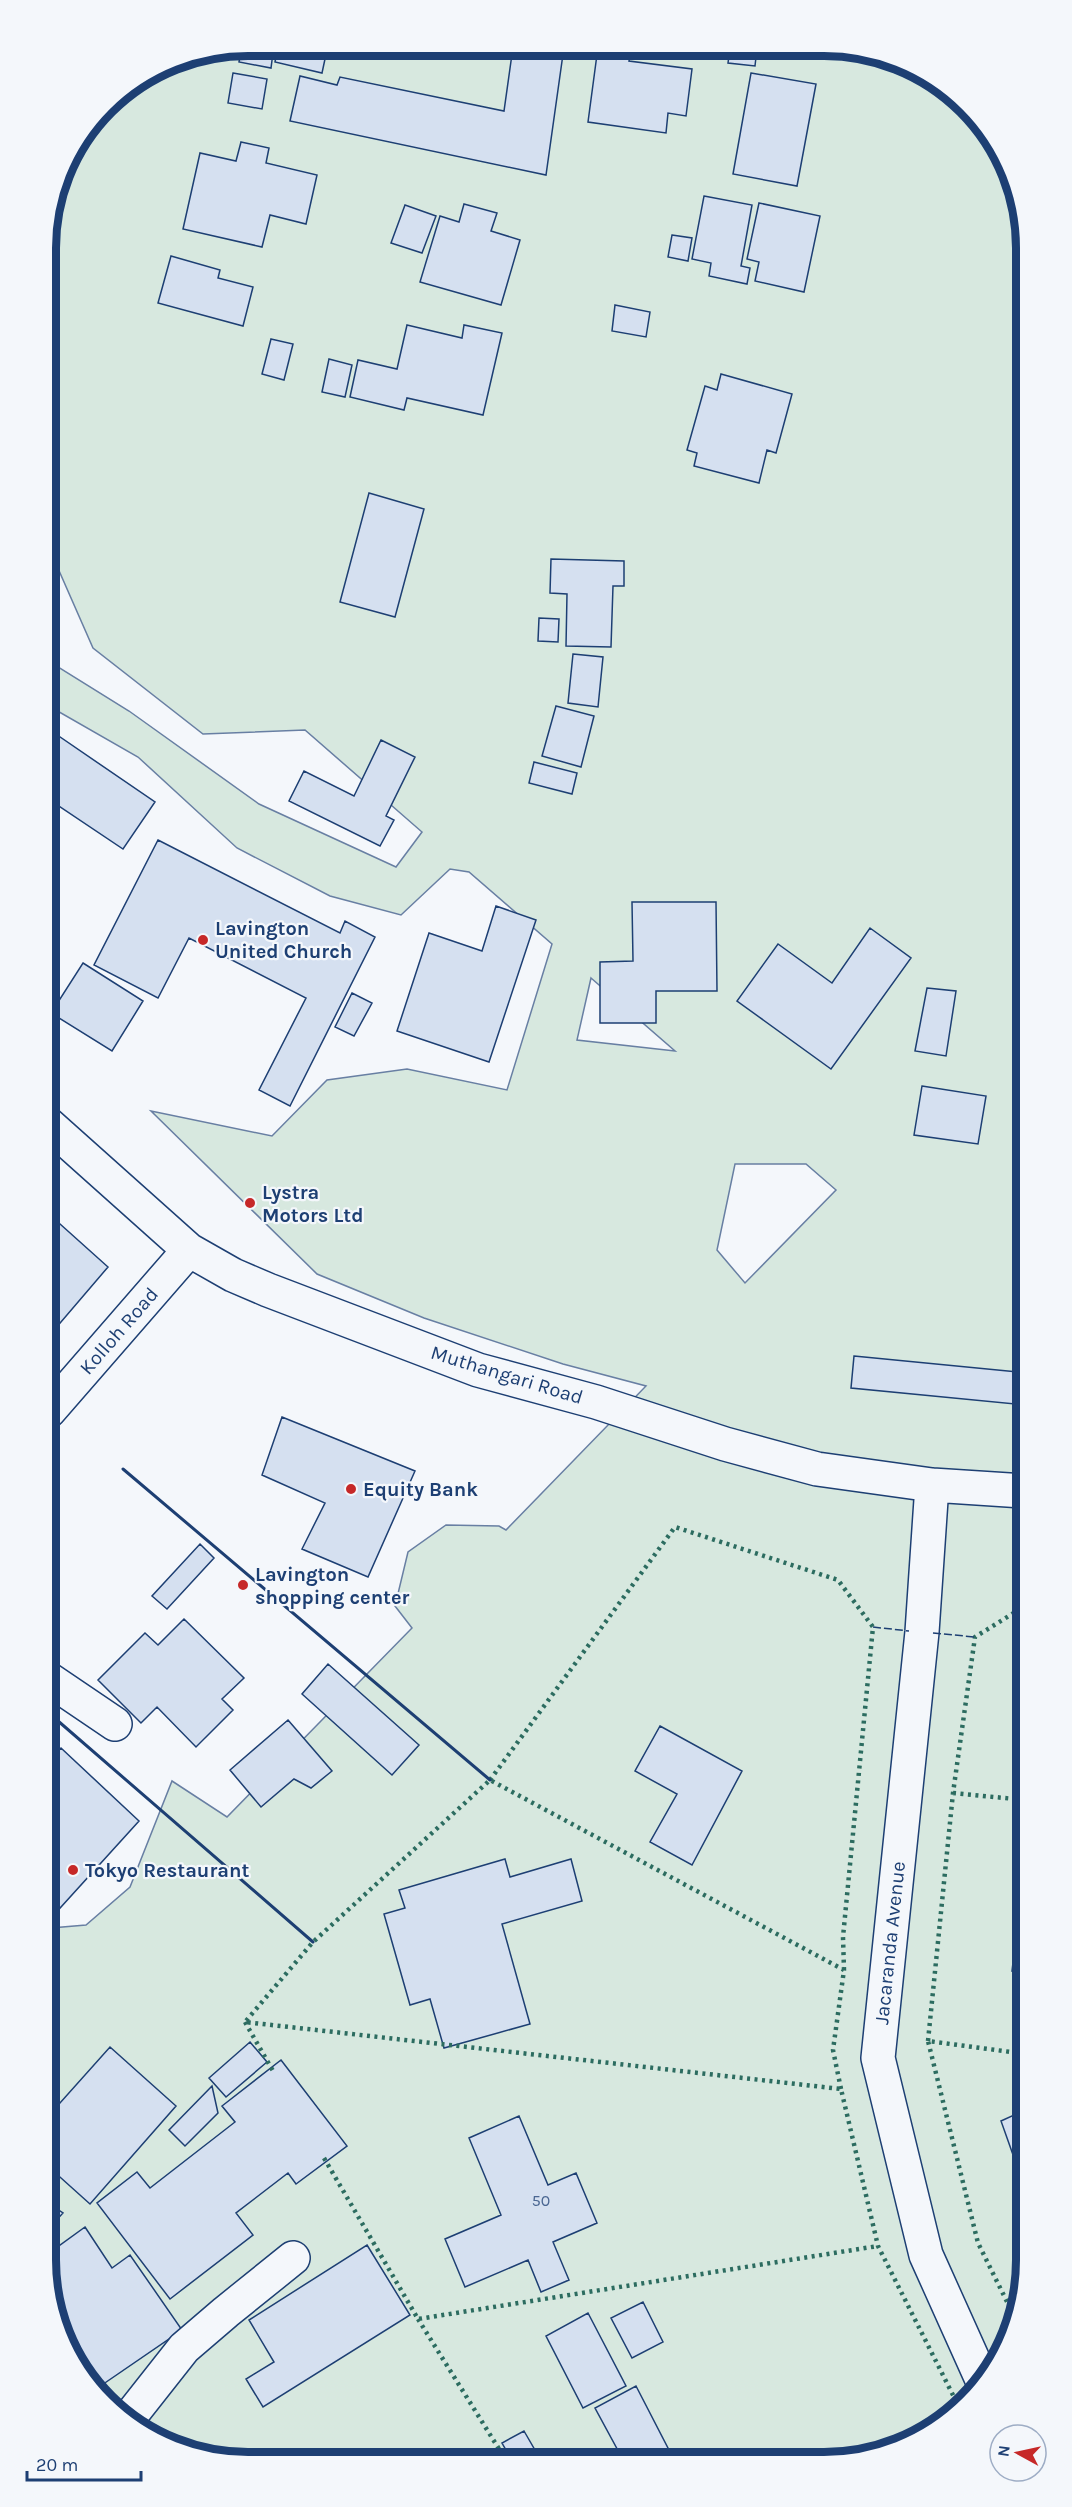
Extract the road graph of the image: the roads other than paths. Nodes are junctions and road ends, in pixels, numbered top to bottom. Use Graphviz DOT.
graph roads {
  1 [pos="56,1131"];
  2 [pos="189,1250"];
  3 [pos="56,1403"];
  4 [pos="932,1485"];
  5 [pos="1016,1490"];
  6 [pos="56,1684"];
  7 [pos="115,1724"];
  8 [pos="293,2258"];
  9 [pos="979,2373"];
  10 [pos="133,2413"];
  1 -- 2 [label="street, Muthangari Road"];
  2 -- 3 [label="street, Kolloh Road"];
  2 -- 4 [label="street, Muthangari Road"];
  4 -- 5 [label="street, Muthangari Road"];
  4 -- 9 [label="street, Jacaranda Avenue"];
  6 -- 7 [label="street"];
  8 -- 10 [label="street"];
}
